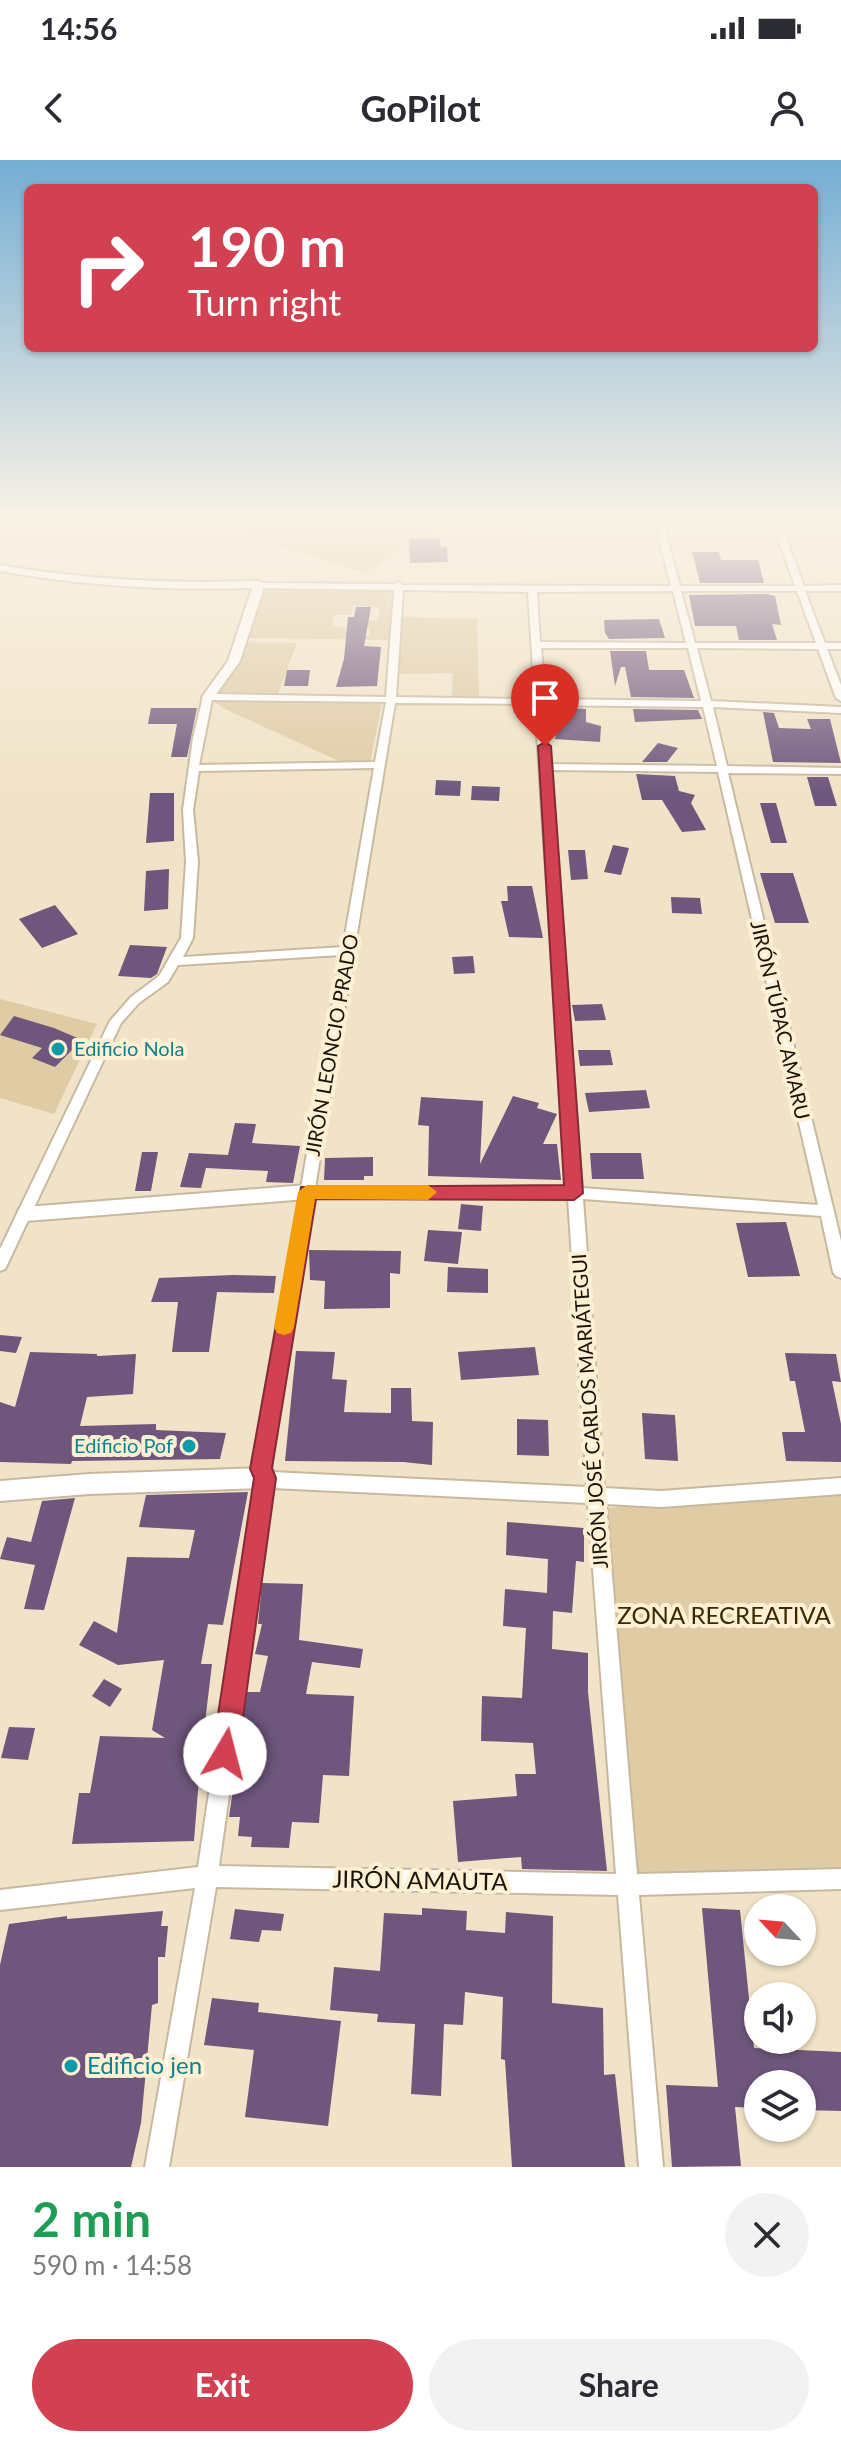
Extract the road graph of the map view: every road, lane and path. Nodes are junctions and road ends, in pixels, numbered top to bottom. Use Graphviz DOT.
graph roads {
  1 [pos="251,609"];
  2 [pos="397,609"];
  3 [pos="534,609"];
  4 [pos="681,609"];
  5 [pos="806,609"];
  6 [pos="537,645"];
  7 [pos="821,646"];
  8 [pos="841,646"];
  9 [pos="690,647"];
  10 [pos="208,697"];
  11 [pos="841,698"];
  12 [pos="391,700"];
  13 [pos="541,702"];
  14 [pos="707,704"];
  15 [pos="841,710"];
  16 [pos="381,765"];
  17 [pos="547,767"];
  18 [pos="194,768"];
  19 [pos="720,768"];
  20 [pos="841,771"];
  21 [pos="348,951"];
  22 [pos="173,961"];
  23 [pos="307,1192"];
  24 [pos="574,1193"];
  25 [pos="826,1211"];
  26 [pos="26,1214"];
  27 [pos="0,1265"];
  28 [pos="841,1272"];
  29 [pos="265,1478"];
  30 [pos="841,1486"];
  31 [pos="0,1491"];
  32 [pos="596,1497"];
  33 [pos="207,1876"];
  34 [pos="841,1879"];
  35 [pos="630,1885"];
  36 [pos="0,1900"];
  37 [pos="157,2167"];
  38 [pos="651,2167"];
  1 -- 10 [label="street"];
  2 -- 12 [label="street, JIRÓN LEONCIO PRADO"];
  3 -- 6 [label="street, JIRÓN JOSÉ CARLOS MARIÁTEGUI"];
  4 -- 9 [label="street, JIRÓN TÚPAC AMARU"];
  5 -- 7 [label="street"];
  6 -- 9 [label="street"];
  6 -- 13 [label="street, JIRÓN JOSÉ CARLOS MARIÁTEGUI"];
  7 -- 8 [label="street"];
  7 -- 9 [label="street"];
  7 -- 11 [label="street"];
  9 -- 14 [label="street, JIRÓN TÚPAC AMARU"];
  10 -- 12 [label="street"];
  10 -- 18 [label="street"];
  12 -- 13 [label="street"];
  12 -- 16 [label="street, JIRÓN LEONCIO PRADO"];
  13 -- 14 [label="street"];
  13 -- 17 [label="street, JIRÓN JOSÉ CARLOS MARIÁTEGUI"];
  14 -- 15 [label="street"];
  14 -- 19 [label="street, JIRÓN TÚPAC AMARU"];
  16 -- 18 [label="street"];
  16 -- 21 [label="street, JIRÓN LEONCIO PRADO"];
  17 -- 19 [label="street"];
  17 -- 24 [label="street, JIRÓN JOSÉ CARLOS MARIÁTEGUI"];
  18 -- 22 [label="street"];
  19 -- 20 [label="street"];
  19 -- 25 [label="street, JIRÓN TÚPAC AMARU"];
  21 -- 22 [label="street"];
  21 -- 23 [label="street, JIRÓN LEONCIO PRADO"];
  22 -- 26 [label="street"];
  23 -- 24 [label="street"];
  23 -- 26 [label="street"];
  23 -- 29 [label="street, JIRÓN LEONCIO PRADO"];
  24 -- 25 [label="street"];
  24 -- 32 [label="street, JIRÓN JOSÉ CARLOS MARIÁTEGUI"];
  25 -- 28 [label="street, JIRÓN TÚPAC AMARU"];
  26 -- 27 [label="street"];
  29 -- 31 [label="street"];
  29 -- 32 [label="street"];
  29 -- 33 [label="street, JIRÓN LEONCIO PRADO"];
  30 -- 32 [label="street"];
  32 -- 35 [label="street, JIRÓN JOSÉ CARLOS MARIÁTEGUI"];
  33 -- 35 [label="street, JIRÓN AMAUTA"];
  33 -- 36 [label="street, JIRÓN AMAUTA"];
  33 -- 37 [label="street, JIRÓN LEONCIO PRADO"];
  34 -- 35 [label="street, JIRÓN AMAUTA"];
  35 -- 38 [label="street, JIRÓN JOSÉ CARLOS MARIÁTEGUI"];
}
